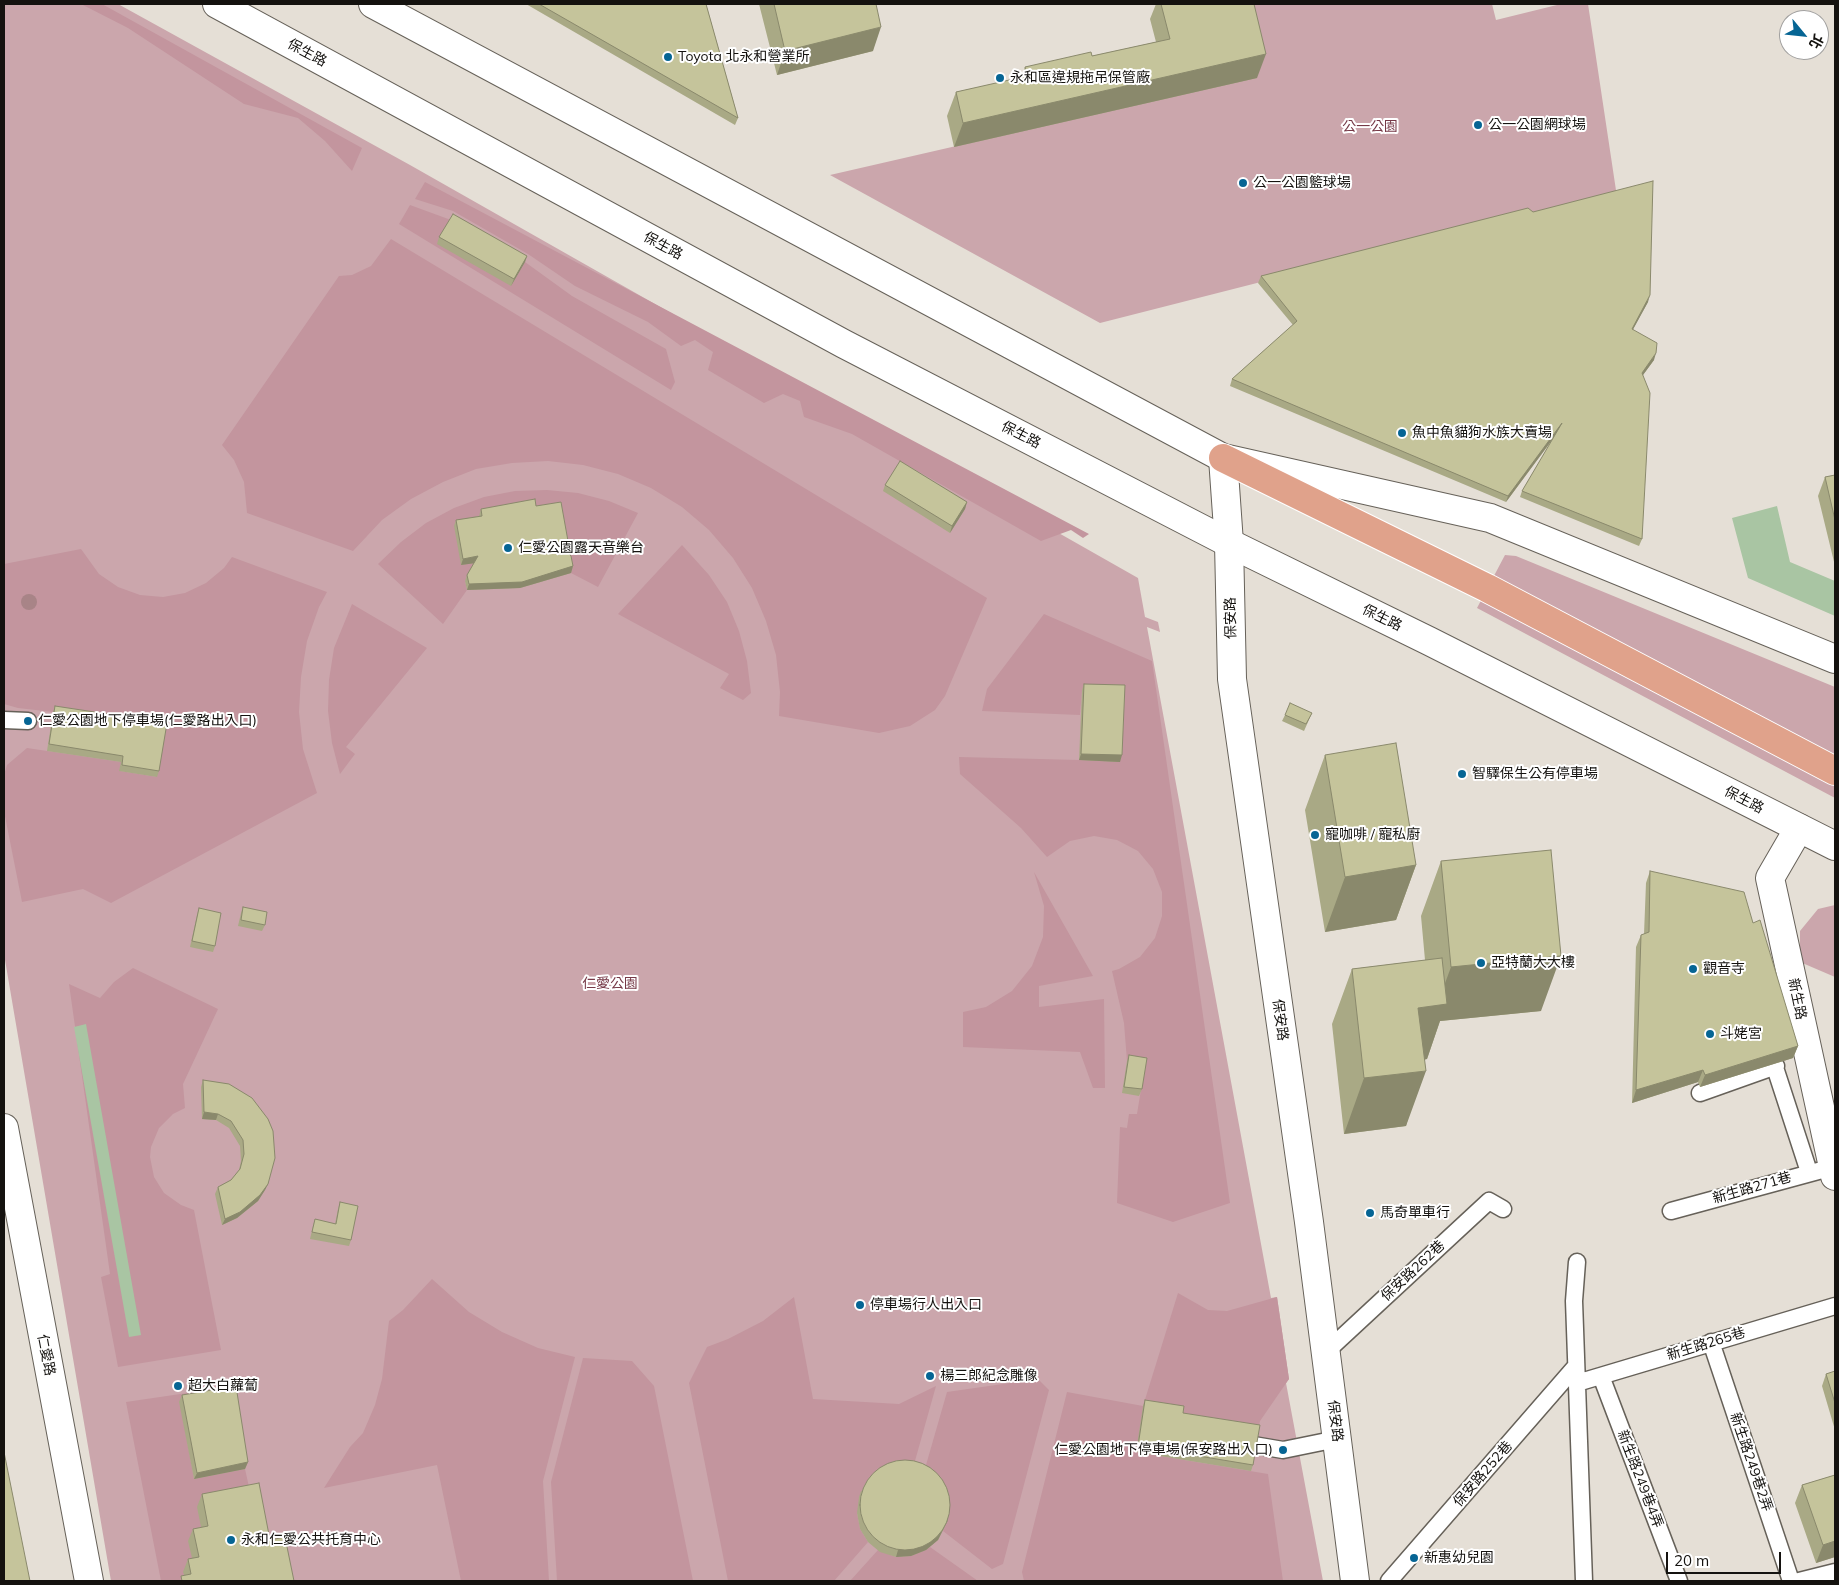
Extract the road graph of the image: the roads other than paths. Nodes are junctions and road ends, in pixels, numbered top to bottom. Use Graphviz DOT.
graph roads {
  1 [pos="217,4"];
  2 [pos="373,4"];
  3 [pos="1223,458"];
  4 [pos="1230,543"];
  5 [pos="1835,659"];
  6 [pos="4,720"];
  7 [pos="28,721"];
  8 [pos="1835,771"];
  9 [pos="1799,828"];
  10 [pos="1835,846"];
  11 [pos="1765,1036"];
  12 [pos="1776,1066"];
  13 [pos="1700,1093"];
  14 [pos="4,1128"];
  15 [pos="1826,1171"];
  16 [pos="1503,1209"];
  17 [pos="1672,1211"];
  18 [pos="1577,1262"];
  19 [pos="1835,1306"];
  20 [pos="1710,1342"];
  21 [pos="1326,1352"];
  22 [pos="1576,1366"];
  23 [pos="1601,1376"];
  24 [pos="1577,1383"];
  25 [pos="1217,1438"];
  26 [pos="1337,1440"];
  27 [pos="1835,1572"];
  28 [pos="89,1581"];
  29 [pos="1355,1581"];
  30 [pos="1389,1581"];
  31 [pos="1584,1581"];
  32 [pos="1679,1581"];
  33 [pos="1790,1581"];
  34 [pos="1799,1581"];
  1 -- 4 [label="street, 保生路"];
  2 -- 3 [label="street"];
  3 -- 4 [label="street, 保安路"];
  3 -- 5 [label="street"];
  3 -- 8 [label="highway"];
  4 -- 9 [label="street, 保生路"];
  4 -- 21 [label="street, 保安路"];
  6 -- 7 [label="lane"];
  9 -- 10 [label="street, 保生路"];
  9 -- 15 [label="street, 新生路"];
  11 -- 12 [label="lane"];
  12 -- 13 [label="lane"];
  12 -- 15 [label="lane"];
  14 -- 28 [label="street, 仁愛路"];
  15 -- 17 [label="lane, 新生路271巷"];
  16 -- 21 [label="lane, 保安路262巷"];
  18 -- 22 [label="lane"];
  19 -- 20 [label="lane, 新生路265巷"];
  20 -- 23 [label="lane, 新生路265巷"];
  20 -- 33 [label="lane, 新生路249巷2弄"];
  21 -- 26 [label="street, 保安路"];
  22 -- 24 [label="lane"];
  22 -- 30 [label="lane, 保安路252巷"];
  23 -- 24 [label="lane, 新生路265巷"];
  23 -- 32 [label="lane, 新生路249巷4弄"];
  24 -- 31 [label="lane"];
  25 -- 26 [label="lane"];
  26 -- 29 [label="street, 保安路"];
  27 -- 34 [label="lane"];
}
